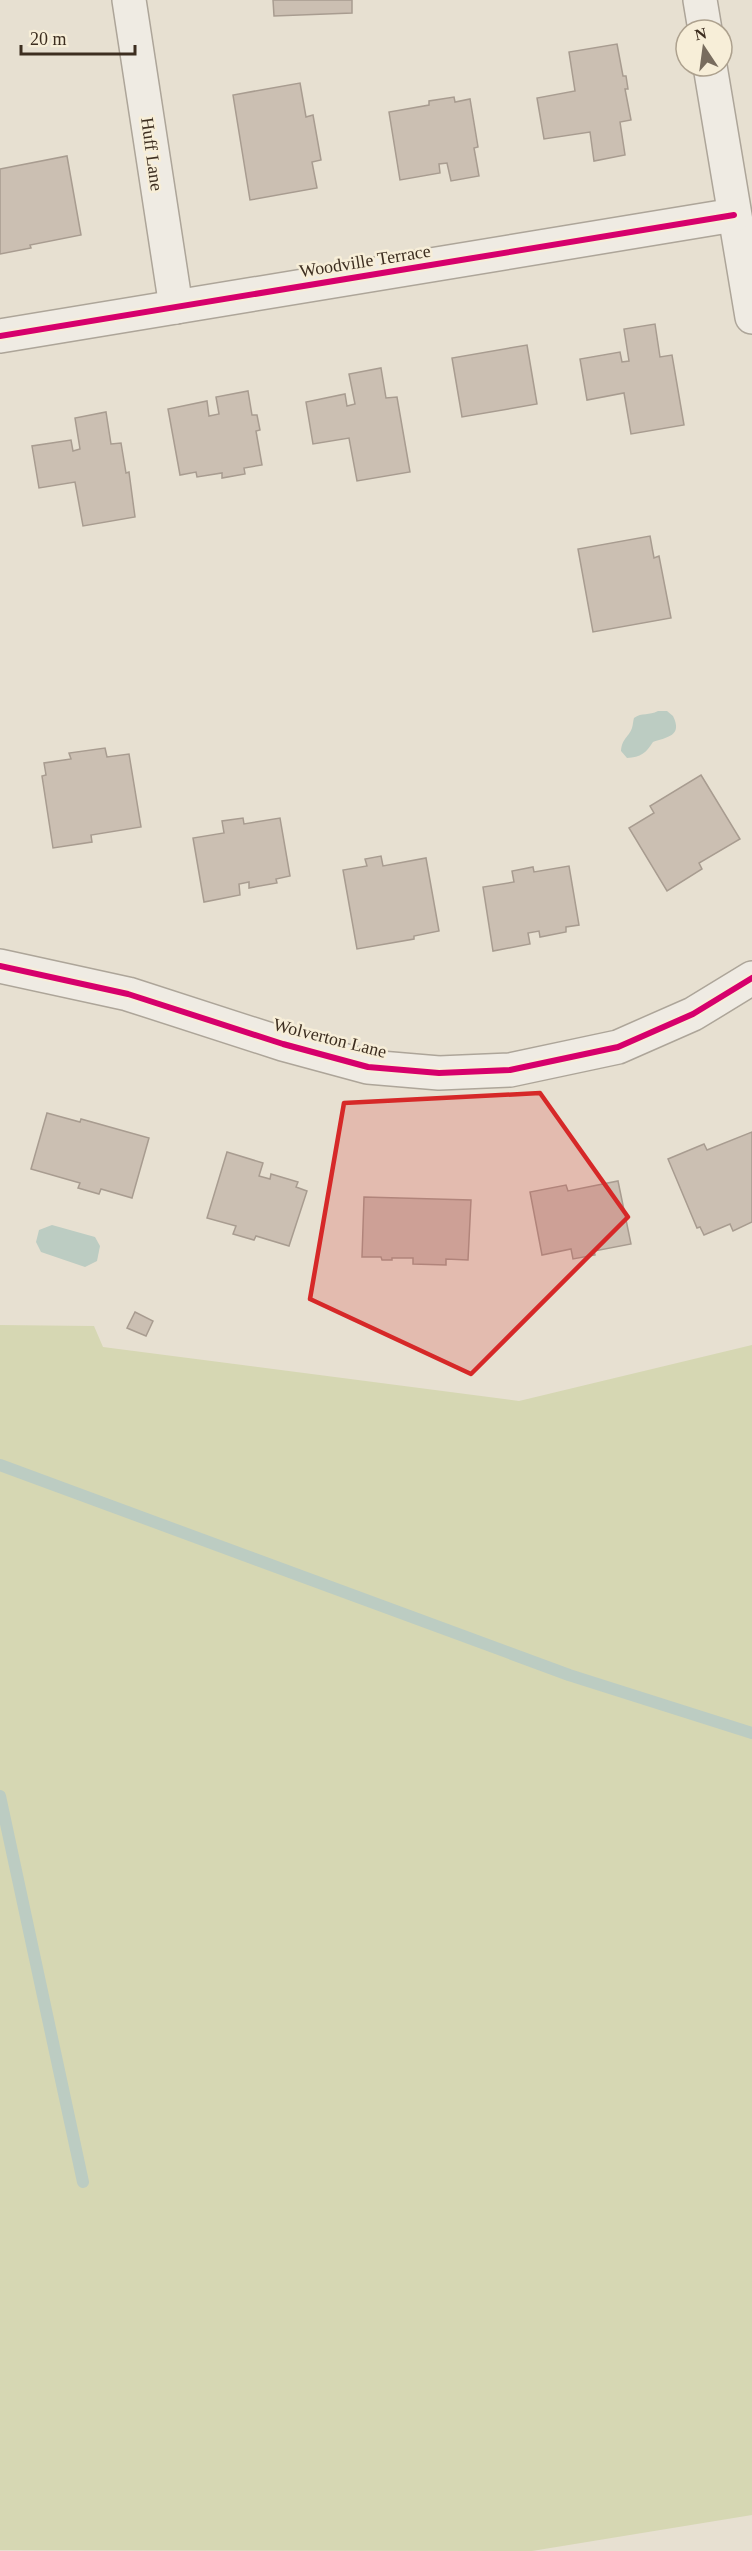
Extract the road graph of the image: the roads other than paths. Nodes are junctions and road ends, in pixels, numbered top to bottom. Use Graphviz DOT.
graph roads {
  1 [pos="129,0"];
  2 [pos="700,0"];
  3 [pos="703,18"];
  4 [pos="712,78"];
  5 [pos="734,215"];
  6 [pos="176,307"];
  7 [pos="752,317"];
  8 [pos="0,336"];
  9 [pos="0,966"];
  10 [pos="752,978"];
  1 -- 6 [label="street, Huff Lane"];
  2 -- 3 [label="street"];
  4 -- 5 [label="street"];
  5 -- 6 [label="street, Woodville Terrace"];
  5 -- 7 [label="street"];
  6 -- 8 [label="street, Woodville Terrace"];
  9 -- 10 [label="street, Wolverton Lane"];
}
